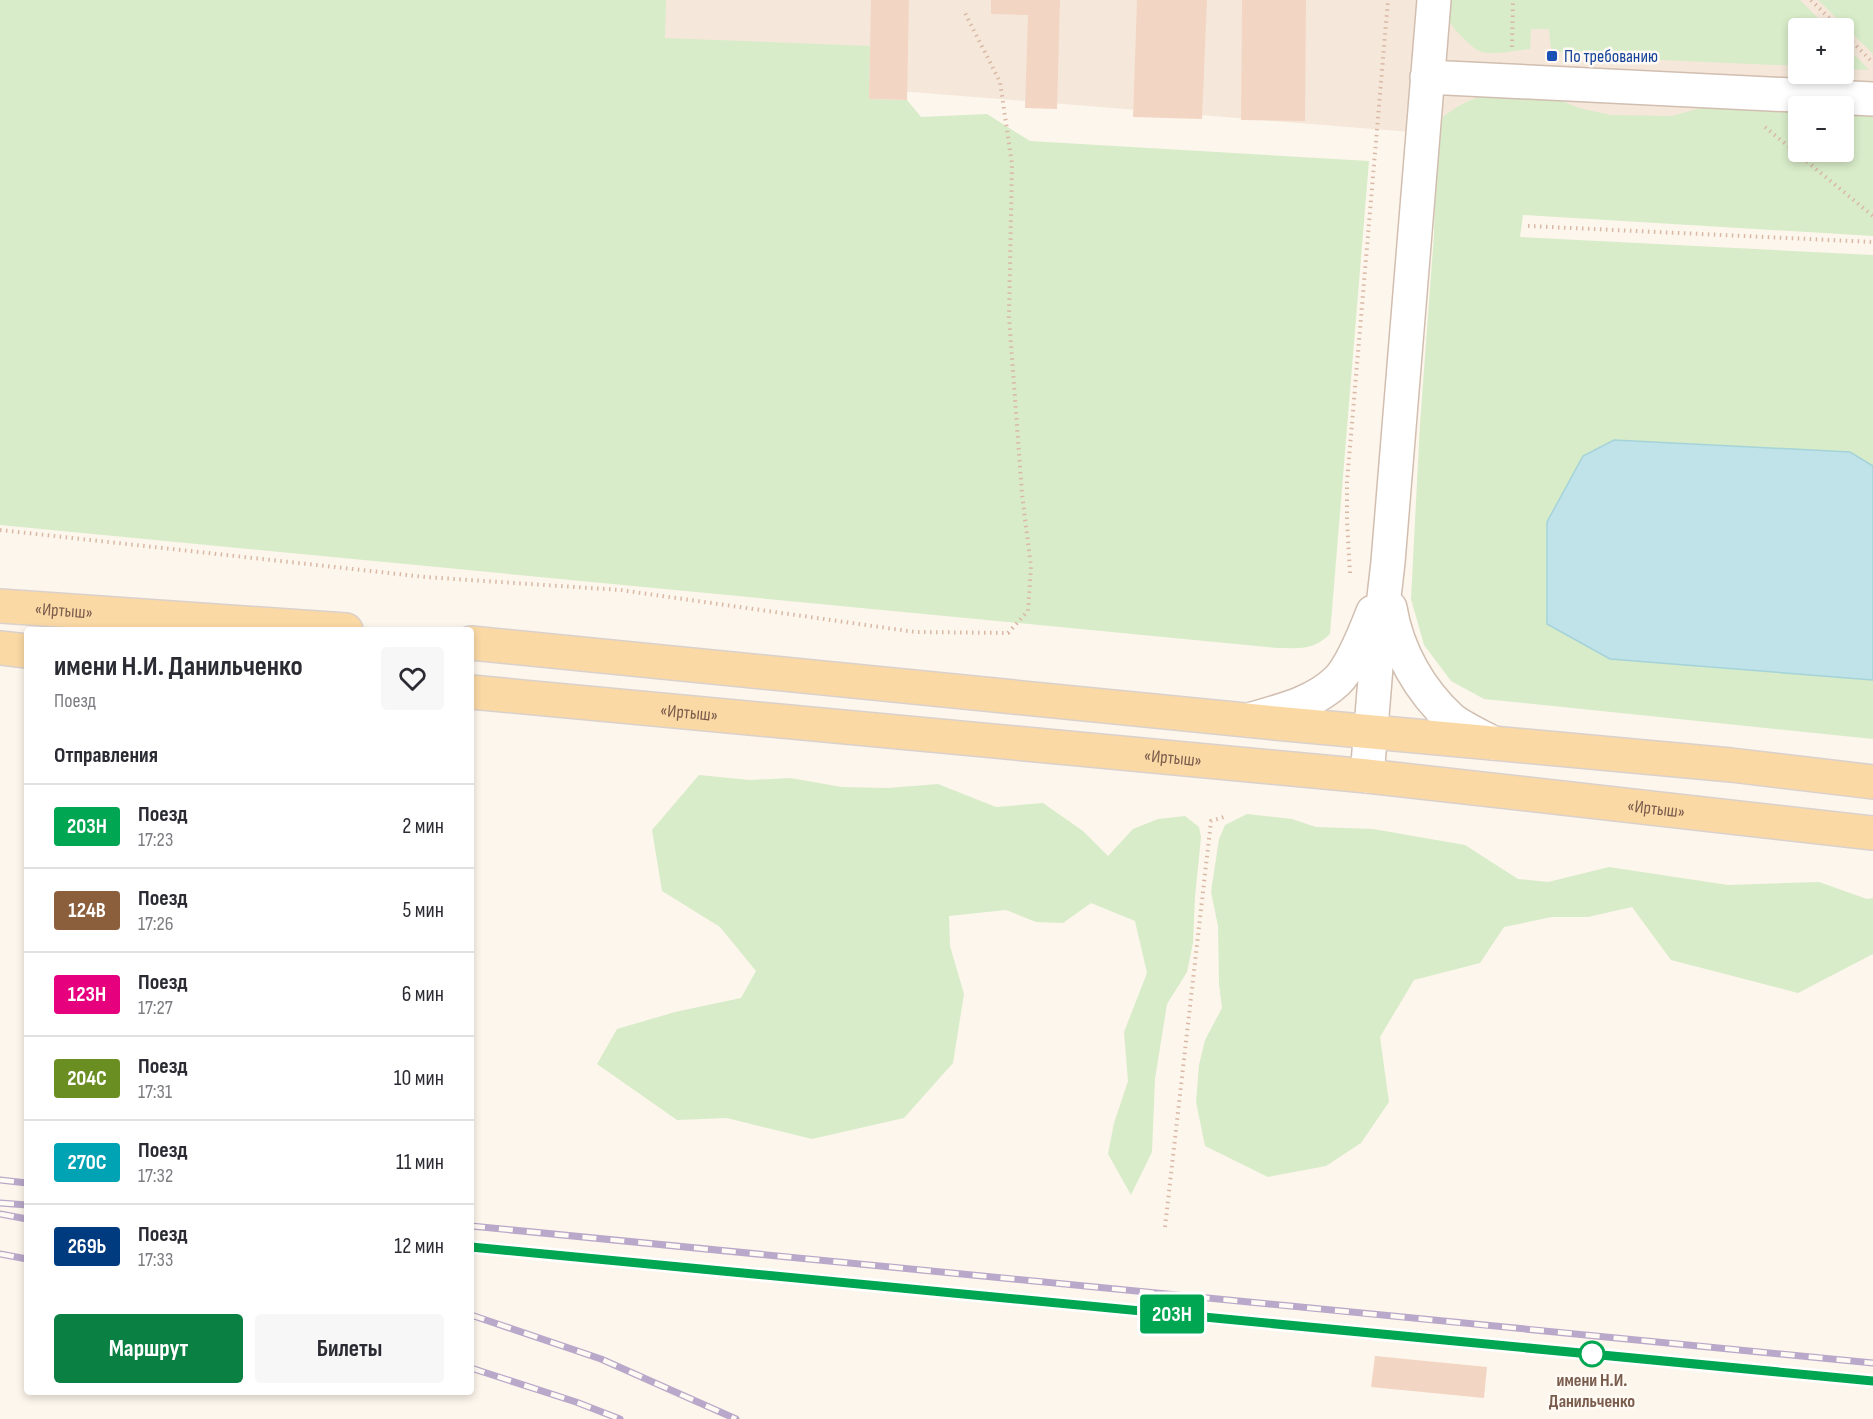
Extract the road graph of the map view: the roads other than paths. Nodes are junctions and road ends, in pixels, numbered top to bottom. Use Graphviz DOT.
graph roads {
  1 [pos="1434,0"];
  2 [pos="1427,77"];
  3 [pos="1873,99"];
  4 [pos="1386,582"];
  5 [pos="0,606"];
  6 [pos="302,627"];
  7 [pos="474,642"];
  8 [pos="0,648"];
  9 [pos="24,651"];
  10 [pos="474,692"];
  11 [pos="1248,720"];
  12 [pos="1371,731"];
  13 [pos="1493,743"];
  14 [pos="1368,776"];
  15 [pos="1873,782"];
  16 [pos="1873,833"];
  1 -- 2 [label="street"];
  2 -- 3 [label="street"];
  2 -- 4 [label="street"];
  4 -- 11 [label="street"];
  4 -- 12 [label="street"];
  4 -- 13 [label="street"];
  5 -- 6 [label="main road, «Иртыш»"];
  7 -- 11 [label="main road"];
  8 -- 9 [label="main road"];
  10 -- 14 [label="main road, «Иртыш»"];
  11 -- 12 [label="main road"];
  12 -- 13 [label="main road"];
  12 -- 14 [label="street"];
  13 -- 15 [label="main road"];
  14 -- 16 [label="main road, «Иртыш»"];
}
